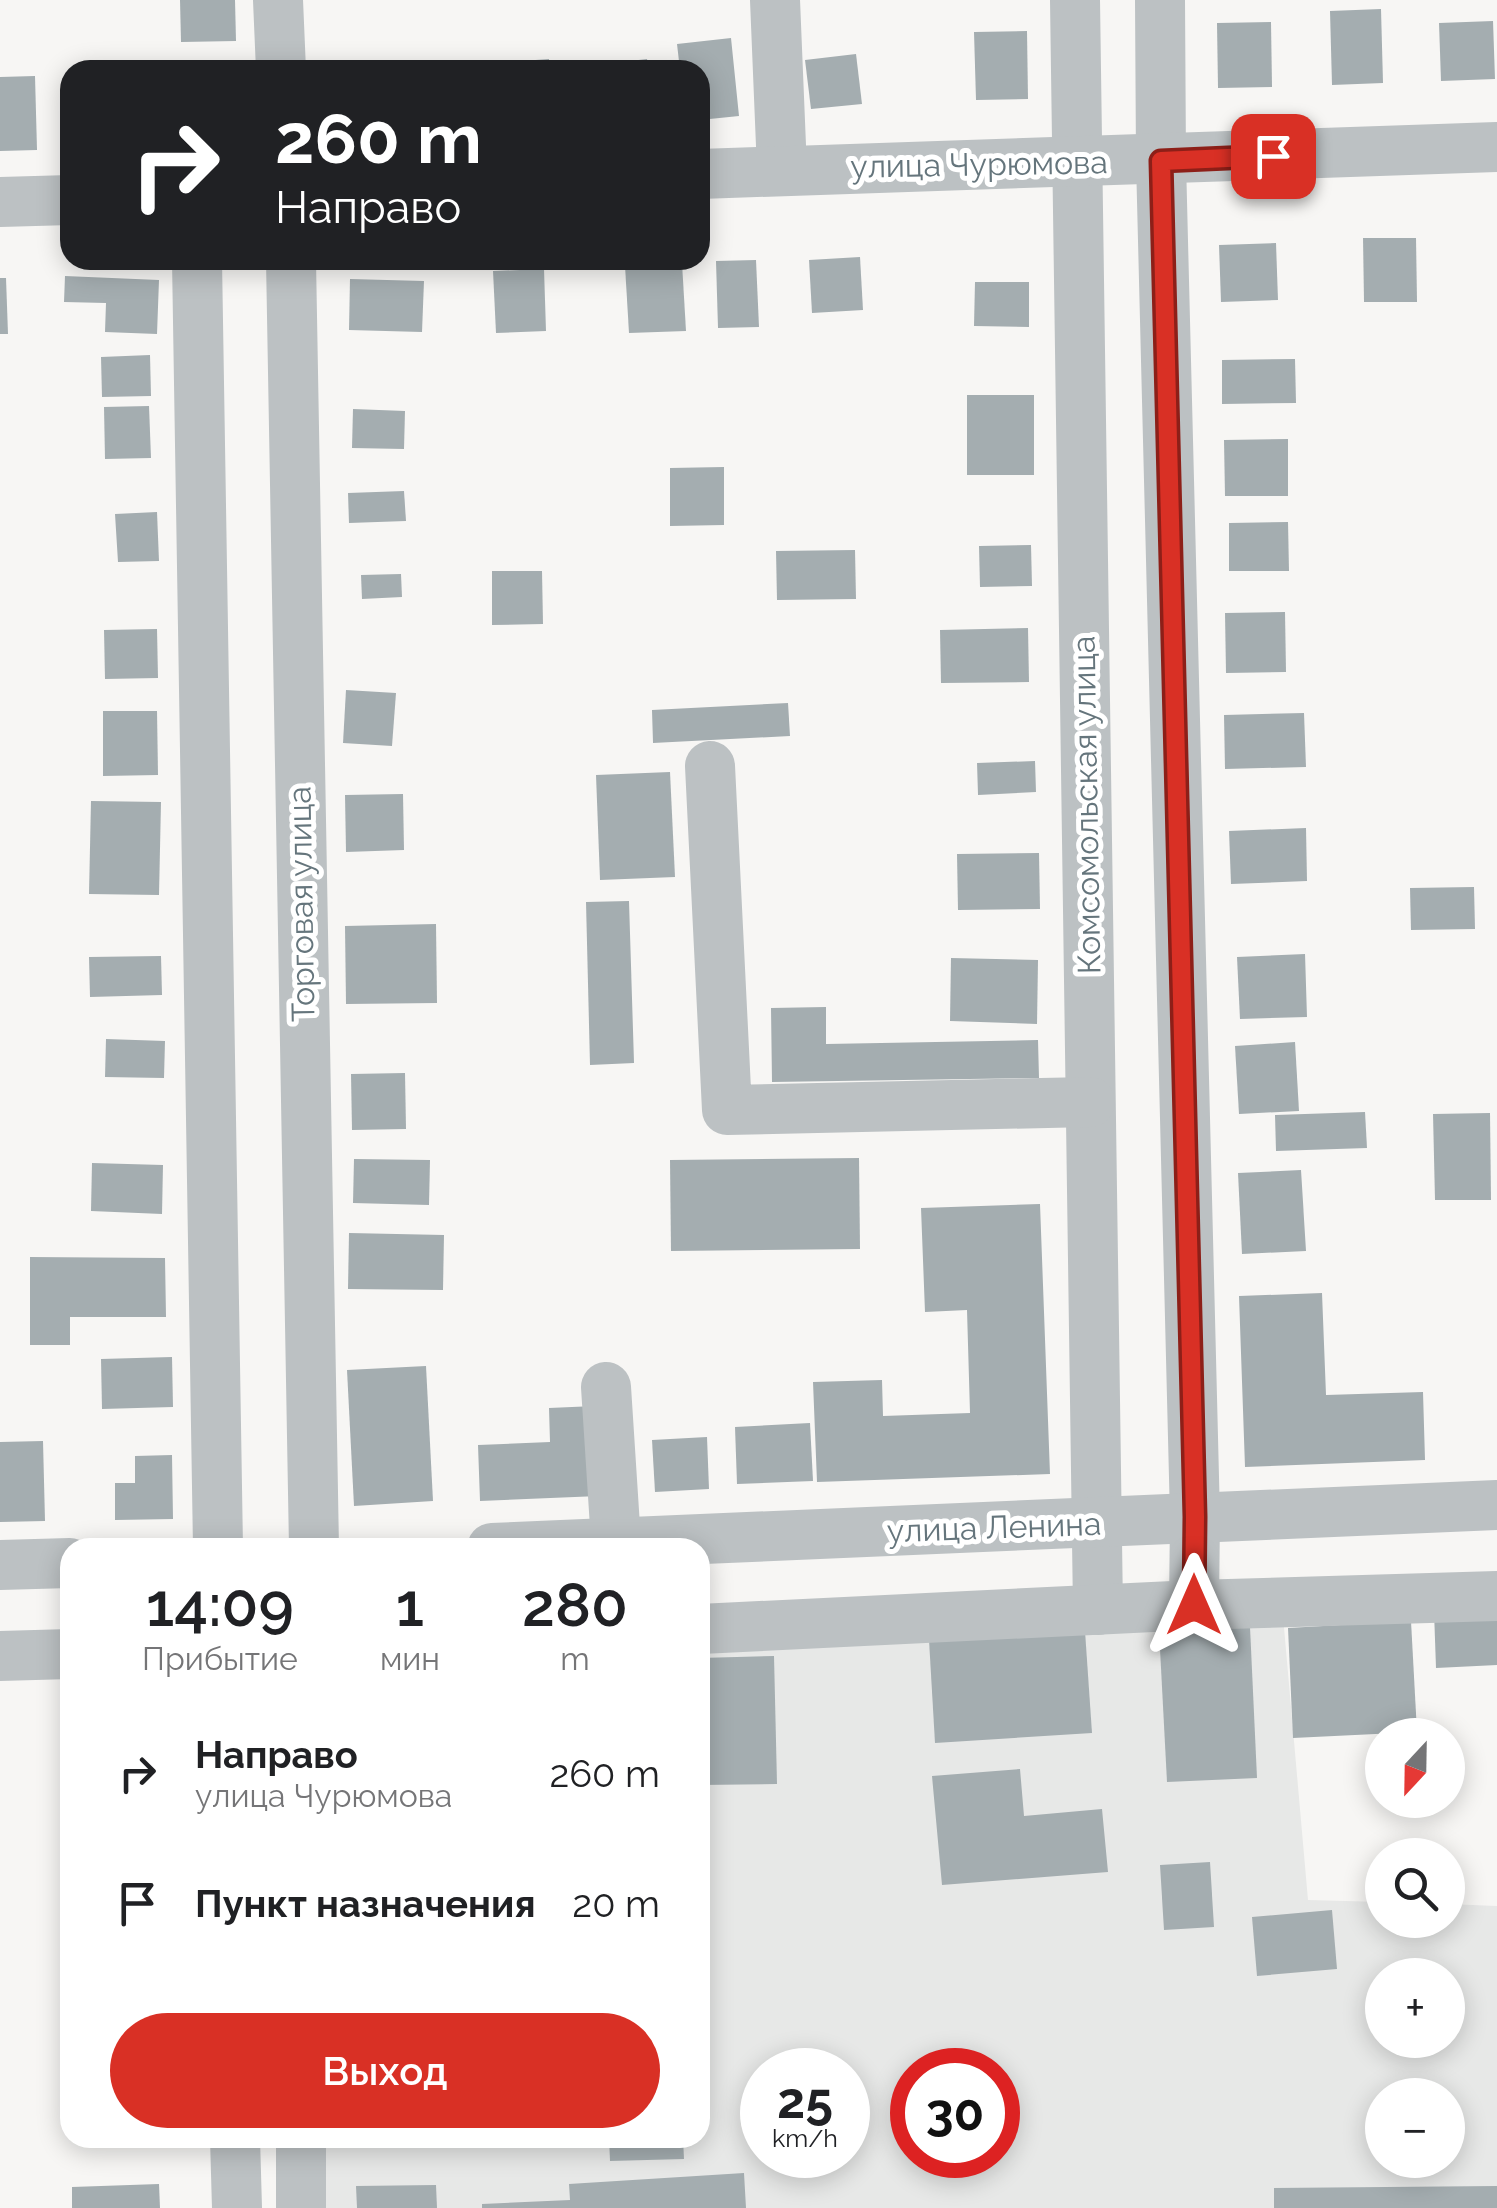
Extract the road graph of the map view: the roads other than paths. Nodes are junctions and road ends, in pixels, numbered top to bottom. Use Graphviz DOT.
graph roads {
  1 [pos="278,0"];
  2 [pos="774,0"];
  3 [pos="1075,0"];
  4 [pos="1160,0"];
  5 [pos="281,60"];
  6 [pos="1497,147"];
  7 [pos="1078,161"];
  8 [pos="1161,161"];
  9 [pos="782,170"];
  10 [pos="710,174"];
  11 [pos="60,200"];
  12 [pos="0,202"];
  13 [pos="197,270"];
  14 [pos="292,270"];
  15 [pos="710,766"];
  16 [pos="1090,1102"];
  17 [pos="606,1387"];
  18 [pos="1497,1505"];
  19 [pos="1195,1517"];
  20 [pos="1095,1522"];
  21 [pos="218,1538"];
  22 [pos="314,1538"];
  23 [pos="616,1538"];
  24 [pos="710,1538"];
  25 [pos="60,1563"];
  26 [pos="0,1565"];
  27 [pos="1497,1596"];
  28 [pos="1194,1605"];
  29 [pos="1098,1610"];
  30 [pos="710,1629"];
  31 [pos="60,1654"];
  32 [pos="0,1656"];
  33 [pos="235,2148"];
  34 [pos="300,2148"];
  35 [pos="237,2208"];
  36 [pos="301,2208"];
  1 -- 5 [label="street"];
  2 -- 9 [label="street"];
  3 -- 7 [label="street, Комсомольская улица"];
  4 -- 8 [label="street"];
  6 -- 8 [label="street, улица Чурюмова"];
  7 -- 8 [label="street, улица Чурюмова"];
  7 -- 9 [label="street, улица Чурюмова"];
  7 -- 16 [label="street, Комсомольская улица"];
  8 -- 19 [label="street"];
  9 -- 10 [label="street, улица Чурюмова"];
  11 -- 12 [label="street"];
  13 -- 21 [label="street"];
  14 -- 22 [label="street, Торговая улица"];
  15 -- 16 [label="street"];
  16 -- 20 [label="street, Комсомольская улица"];
  17 -- 23 [label="street"];
  18 -- 19 [label="street, улица Ленина"];
  19 -- 20 [label="street, улица Ленина"];
  19 -- 28 [label="street"];
  20 -- 24 [label="street, улица Ленина"];
  20 -- 29 [label="street, Комсомольская улица"];
  25 -- 26 [label="street"];
  27 -- 28 [label="street"];
  28 -- 29 [label="street"];
  29 -- 30 [label="street"];
  31 -- 32 [label="street"];
  33 -- 35 [label="street"];
  34 -- 36 [label="street"];
}
